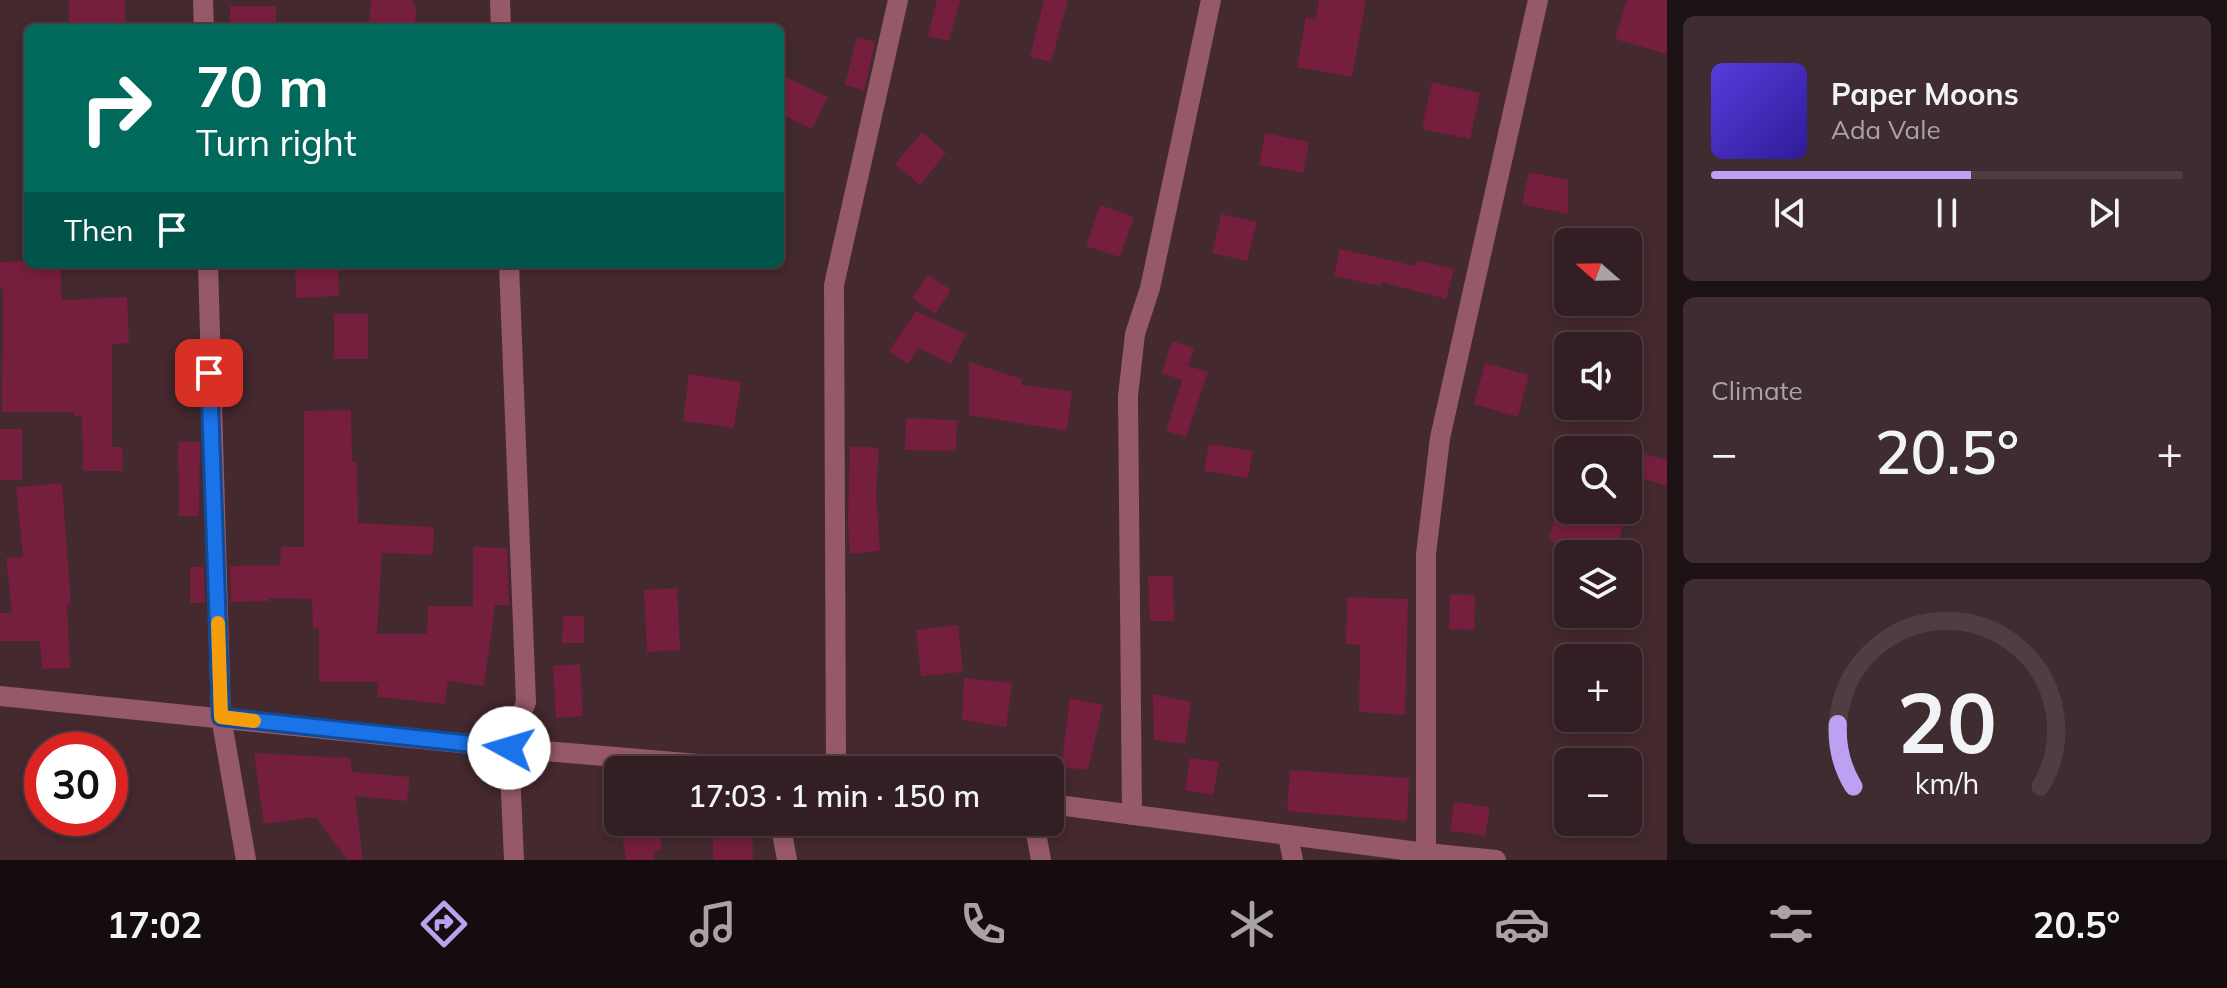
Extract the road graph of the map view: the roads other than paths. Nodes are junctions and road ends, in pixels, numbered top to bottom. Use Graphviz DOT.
graph roads {
  1 [pos="203,0"];
  2 [pos="500,0"];
  3 [pos="898,0"];
  4 [pos="1211,0"];
  5 [pos="1538,0"];
  6 [pos="204,24"];
  7 [pos="501,24"];
  8 [pos="208,268"];
  9 [pos="509,268"];
  10 [pos="0,696"];
  11 [pos="221,717"];
  12 [pos="509,748"];
  13 [pos="604,756"];
  14 [pos="836,756"];
  15 [pos="1064,806"];
  16 [pos="1132,815"];
  17 [pos="783,836"];
  18 [pos="1037,836"];
  19 [pos="1288,836"];
  20 [pos="1426,853"];
  21 [pos="246,860"];
  22 [pos="514,860"];
  23 [pos="787,860"];
  24 [pos="1041,860"];
  25 [pos="1293,860"];
  26 [pos="1496,860"];
  1 -- 6 [label="street"];
  2 -- 7 [label="street"];
  3 -- 14 [label="street"];
  4 -- 16 [label="street"];
  5 -- 20 [label="street"];
  8 -- 11 [label="street"];
  9 -- 12 [label="street"];
  10 -- 11 [label="street"];
  11 -- 12 [label="street"];
  11 -- 21 [label="street"];
  12 -- 13 [label="street"];
  12 -- 22 [label="street"];
  15 -- 16 [label="street"];
  16 -- 19 [label="street"];
  17 -- 23 [label="street"];
  18 -- 24 [label="street"];
  19 -- 20 [label="street"];
  19 -- 25 [label="street"];
  20 -- 26 [label="street"];
}
